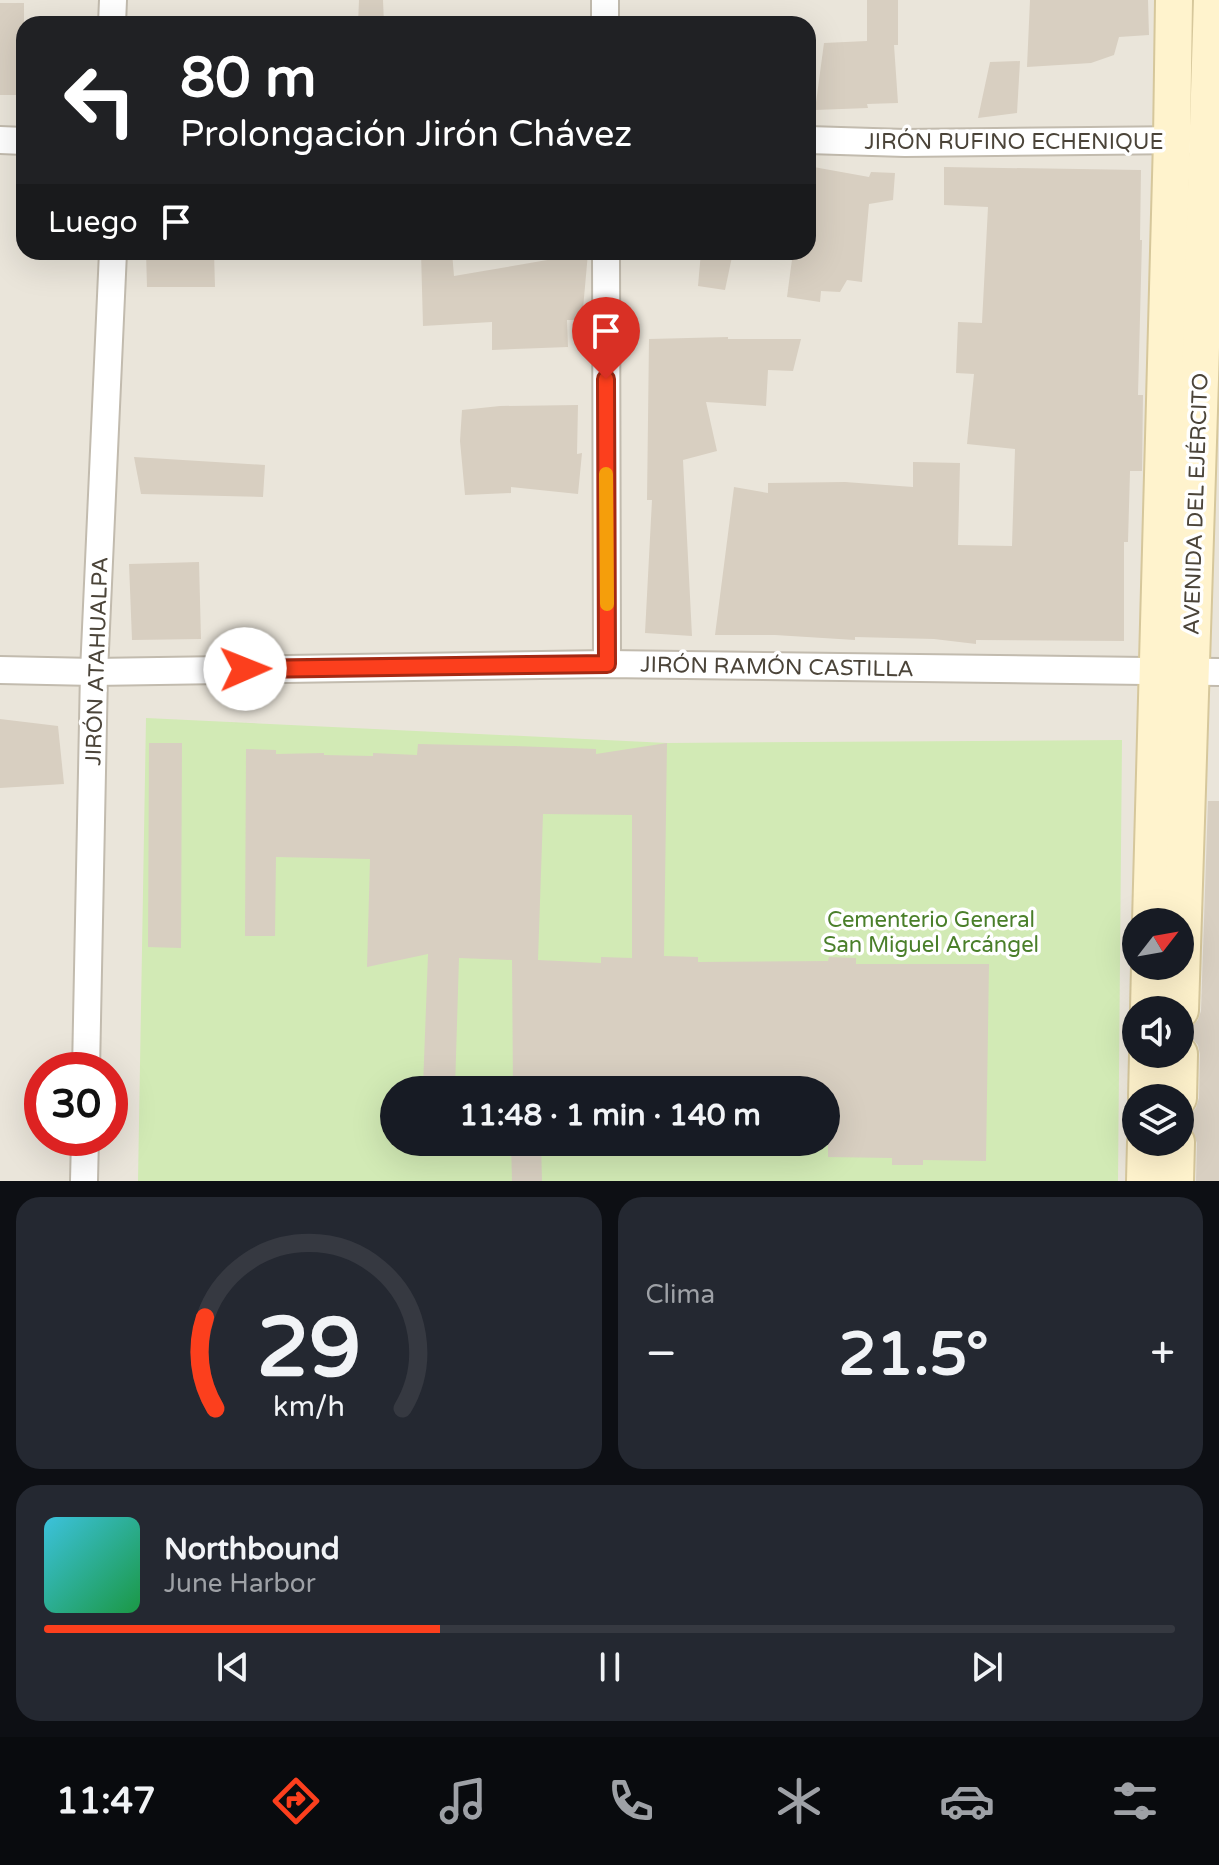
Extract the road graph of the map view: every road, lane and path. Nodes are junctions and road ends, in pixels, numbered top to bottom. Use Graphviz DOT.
graph roads {
  1 [pos="1174,0"];
  2 [pos="1212,0"];
  3 [pos="816,140"];
  4 [pos="1199,141"];
  5 [pos="113,260"];
  6 [pos="606,260"];
  7 [pos="607,664"];
  8 [pos="0,670"];
  9 [pos="94,672"];
  10 [pos="1188,672"];
  11 [pos="1153,908"];
  12 [pos="1180,996"];
  13 [pos="86,1052"];
  14 [pos="85,1156"];
  15 [pos="1146,1156"];
  16 [pos="1176,1156"];
  17 [pos="84,1181"];
  18 [pos="1145,1181"];
  19 [pos="1175,1181"];
  1 -- 4 [label="main road, AVENIDA DEL EJÉRCITO"];
  2 -- 4 [label="main road, AVENIDA DEL EJÉRCITO"];
  3 -- 4 [label="street, JIRÓN RUFINO ECHENIQUE"];
  4 -- 10 [label="main road, AVENIDA DEL EJÉRCITO"];
  5 -- 9 [label="street, JIRÓN ATAHUALPA"];
  6 -- 7 [label="street"];
  7 -- 9 [label="street, JIRÓN RAMÓN CASTILLA"];
  7 -- 10 [label="street, JIRÓN RAMÓN CASTILLA"];
  8 -- 9 [label="street, JIRÓN RAMÓN CASTILLA"];
  9 -- 13 [label="street, JIRÓN ATAHUALPA"];
  10 -- 11 [label="main road"];
  10 -- 12 [label="main road"];
  14 -- 17 [label="street"];
  15 -- 18 [label="main road"];
  16 -- 19 [label="main road"];
}
